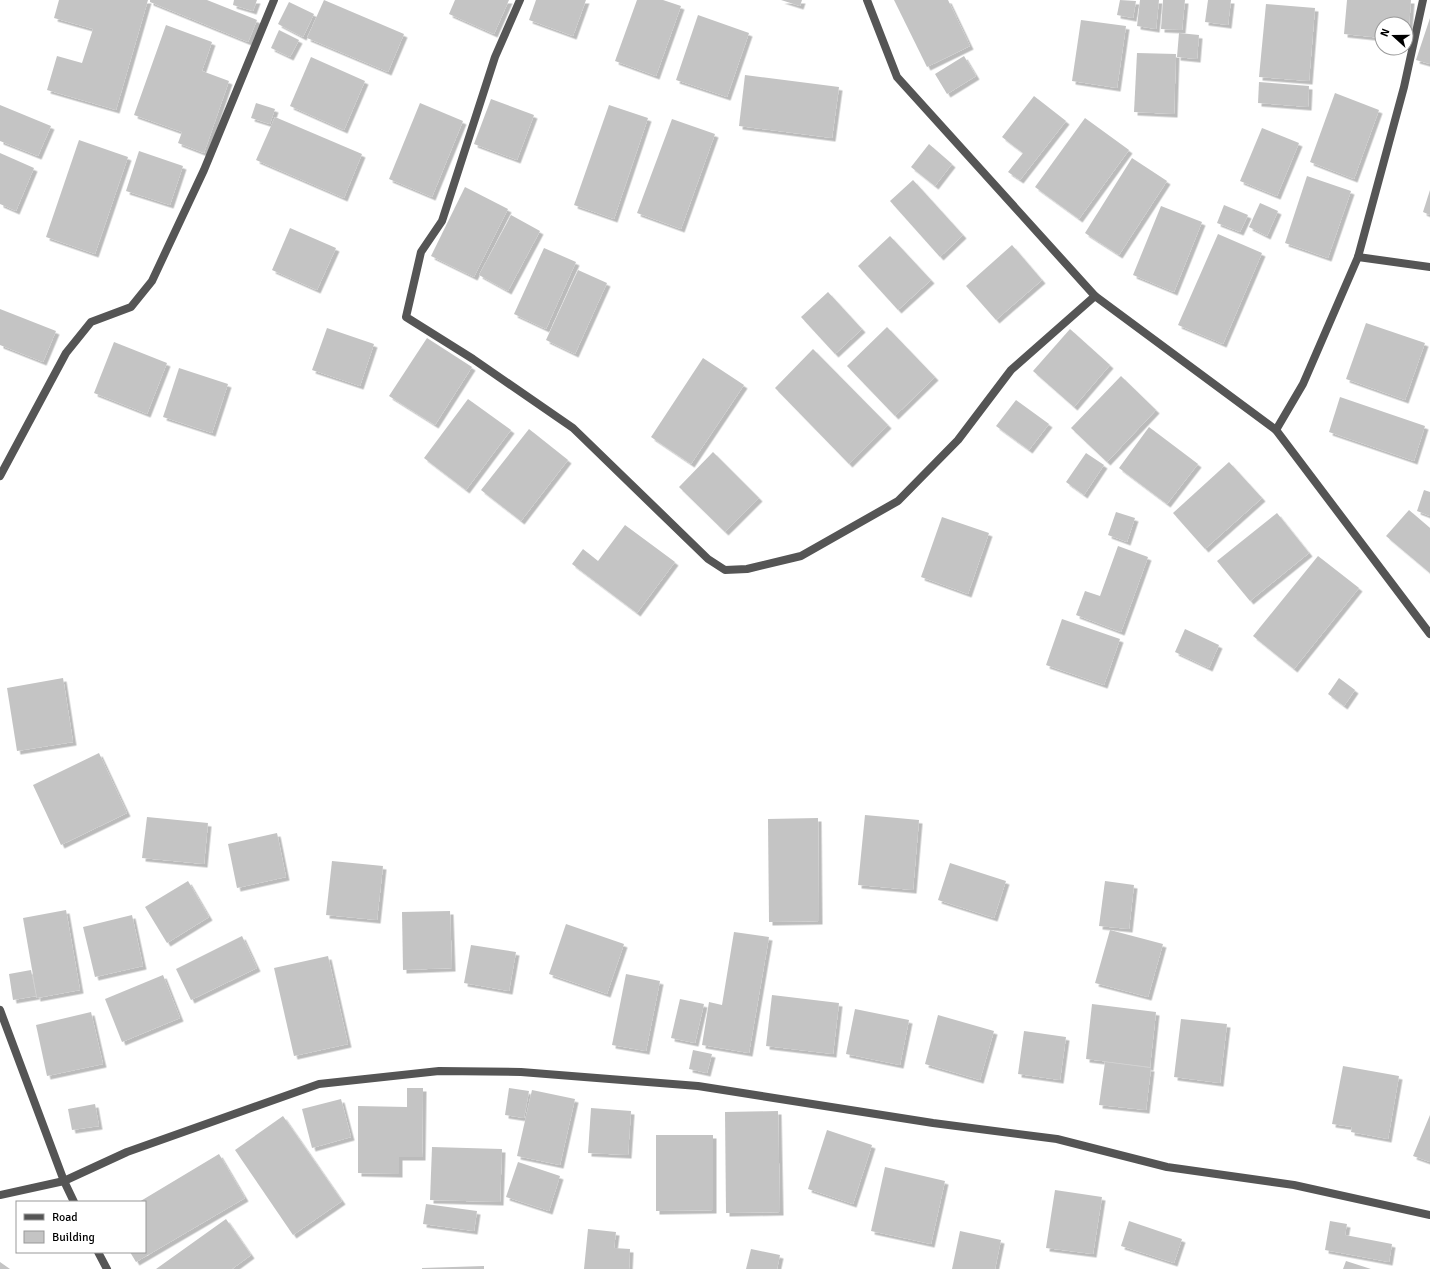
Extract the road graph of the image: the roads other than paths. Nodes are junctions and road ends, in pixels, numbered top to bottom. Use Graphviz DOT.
graph roads {
  1 [pos="274,0"];
  2 [pos="520,0"];
  3 [pos="867,0"];
  4 [pos="1423,0"];
  5 [pos="1358,257"];
  6 [pos="1430,267"];
  7 [pos="1095,296"];
  8 [pos="1276,430"];
  9 [pos="0,476"];
  10 [pos="1430,634"];
  11 [pos="0,1010"];
  12 [pos="64,1180"];
  13 [pos="0,1195"];
  14 [pos="74,1201"];
  15 [pos="1430,1214"];
  16 [pos="99,1253"];
  17 [pos="107,1269"];
  1 -- 9 [label="street"];
  2 -- 7 [label="street"];
  3 -- 7 [label="street"];
  4 -- 5 [label="street"];
  5 -- 6 [label="street"];
  5 -- 8 [label="street"];
  7 -- 8 [label="street"];
  8 -- 10 [label="street"];
  11 -- 12 [label="street"];
  12 -- 13 [label="street"];
  12 -- 14 [label="street"];
  12 -- 15 [label="street"];
  16 -- 17 [label="street"];
}
